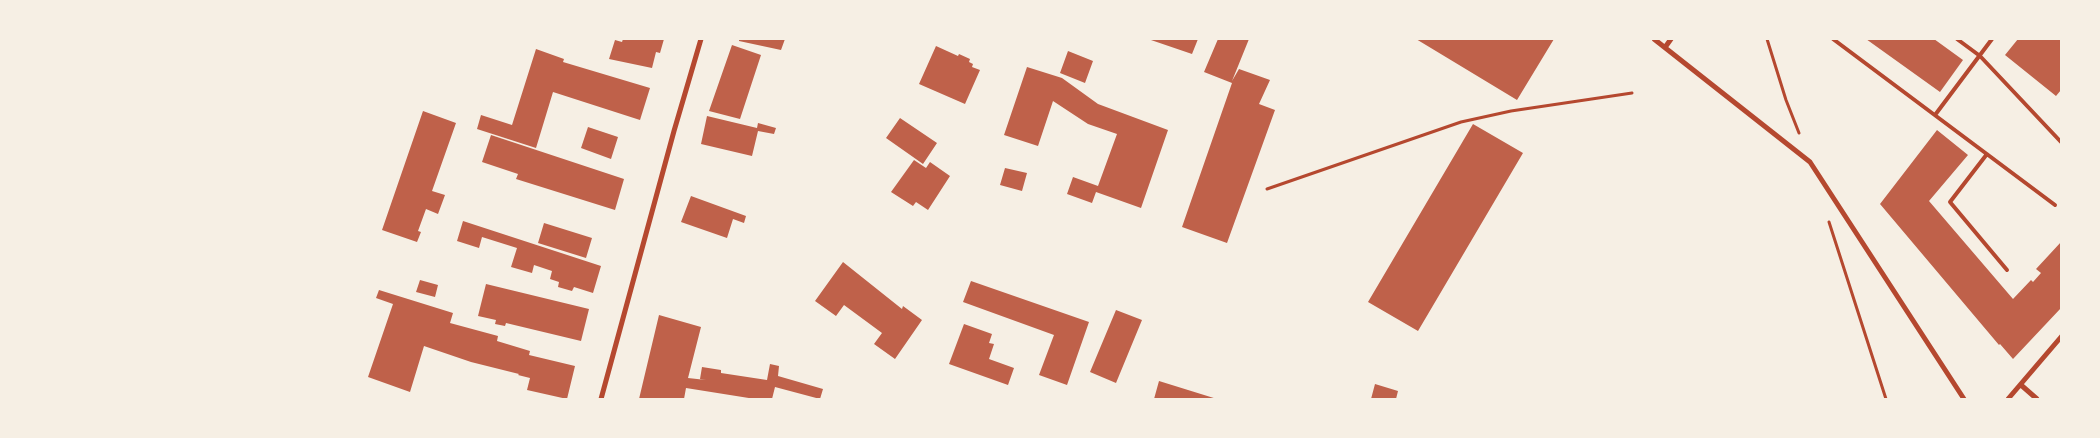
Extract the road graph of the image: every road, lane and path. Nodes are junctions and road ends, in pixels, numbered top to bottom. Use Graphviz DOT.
graph roads {
  1 [pos="701,39"];
  2 [pos="1654,39"];
  3 [pos="1671,39"];
  4 [pos="1834,39"];
  5 [pos="1957,39"];
  6 [pos="1992,39"];
  7 [pos="1666,46"];
  8 [pos="1980,56"];
  9 [pos="1632,93"];
  10 [pos="1935,115"];
  11 [pos="2061,142"];
  12 [pos="1987,154"];
  13 [pos="1268,189"];
  14 [pos="2055,205"];
  15 [pos="2007,270"];
  16 [pos="2061,337"];
  17 [pos="2021,385"];
  18 [pos="601,399"];
  19 [pos="1964,399"];
  20 [pos="2008,399"];
  21 [pos="2037,399"];
  1 -- 18 [label="street"];
  2 -- 7 [label="street"];
  3 -- 7 [label="street"];
  4 -- 10 [label="lane"];
  5 -- 8 [label="lane"];
  6 -- 8 [label="lane"];
  7 -- 19 [label="street"];
  8 -- 10 [label="lane"];
  8 -- 11 [label="lane"];
  9 -- 13 [label="path"];
  10 -- 12 [label="lane"];
  12 -- 14 [label="lane"];
  12 -- 15 [label="lane"];
  16 -- 17 [label="street"];
  17 -- 20 [label="street"];
  17 -- 21 [label="street"];
}
